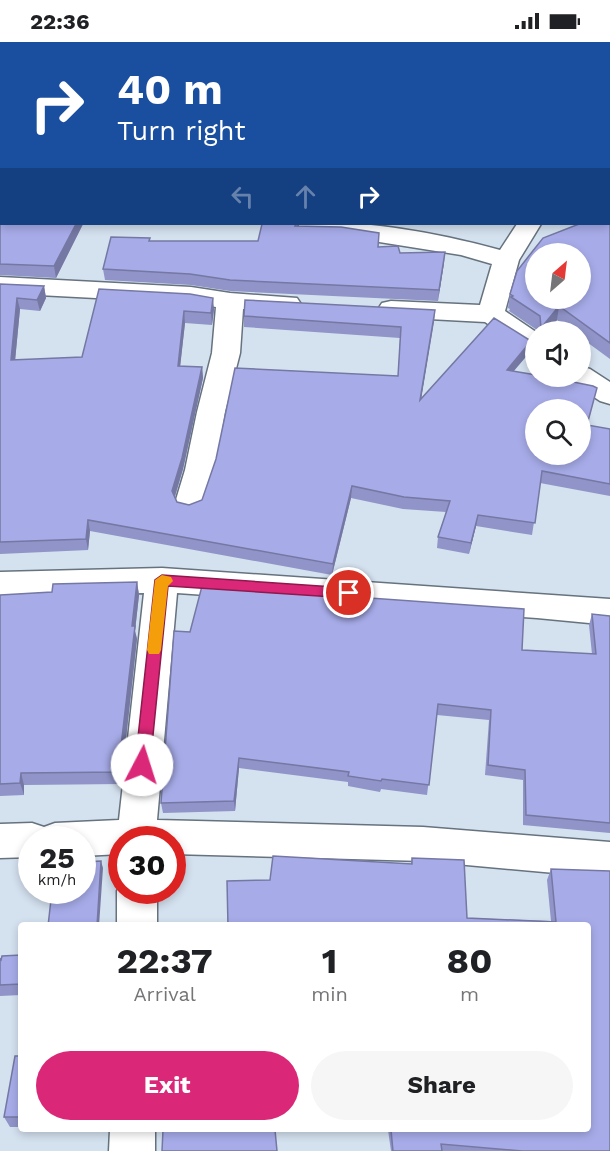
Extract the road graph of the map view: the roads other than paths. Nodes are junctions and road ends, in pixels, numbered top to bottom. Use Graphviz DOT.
graph roads {
  1 [pos="316,225"];
  2 [pos="528,225"];
  3 [pos="506,260"];
  4 [pos="0,285"];
  5 [pos="230,301"];
  6 [pos="313,305"];
  7 [pos="372,308"];
  8 [pos="491,314"];
  9 [pos="525,337"];
  10 [pos="591,382"];
  11 [pos="610,395"];
  12 [pos="190,503"];
  13 [pos="162,580"];
  14 [pos="0,584"];
  15 [pos="610,612"];
  16 [pos="137,826"];
  17 [pos="186,839"];
  18 [pos="18,840"];
  19 [pos="0,841"];
  20 [pos="610,860"];
  21 [pos="137,904"];
  22 [pos="137,922"];
  23 [pos="133,1132"];
  24 [pos="132,1151"];
  1 -- 3 [label="street"];
  2 -- 3 [label="street"];
  3 -- 8 [label="street"];
  4 -- 5 [label="street"];
  5 -- 6 [label="street"];
  5 -- 12 [label="street"];
  7 -- 8 [label="street"];
  8 -- 9 [label="street"];
  10 -- 11 [label="street"];
  13 -- 14 [label="street"];
  13 -- 15 [label="street"];
  13 -- 16 [label="street"];
  17 -- 20 [label="street"];
  18 -- 19 [label="street"];
  21 -- 22 [label="street"];
  23 -- 24 [label="street"];
}
